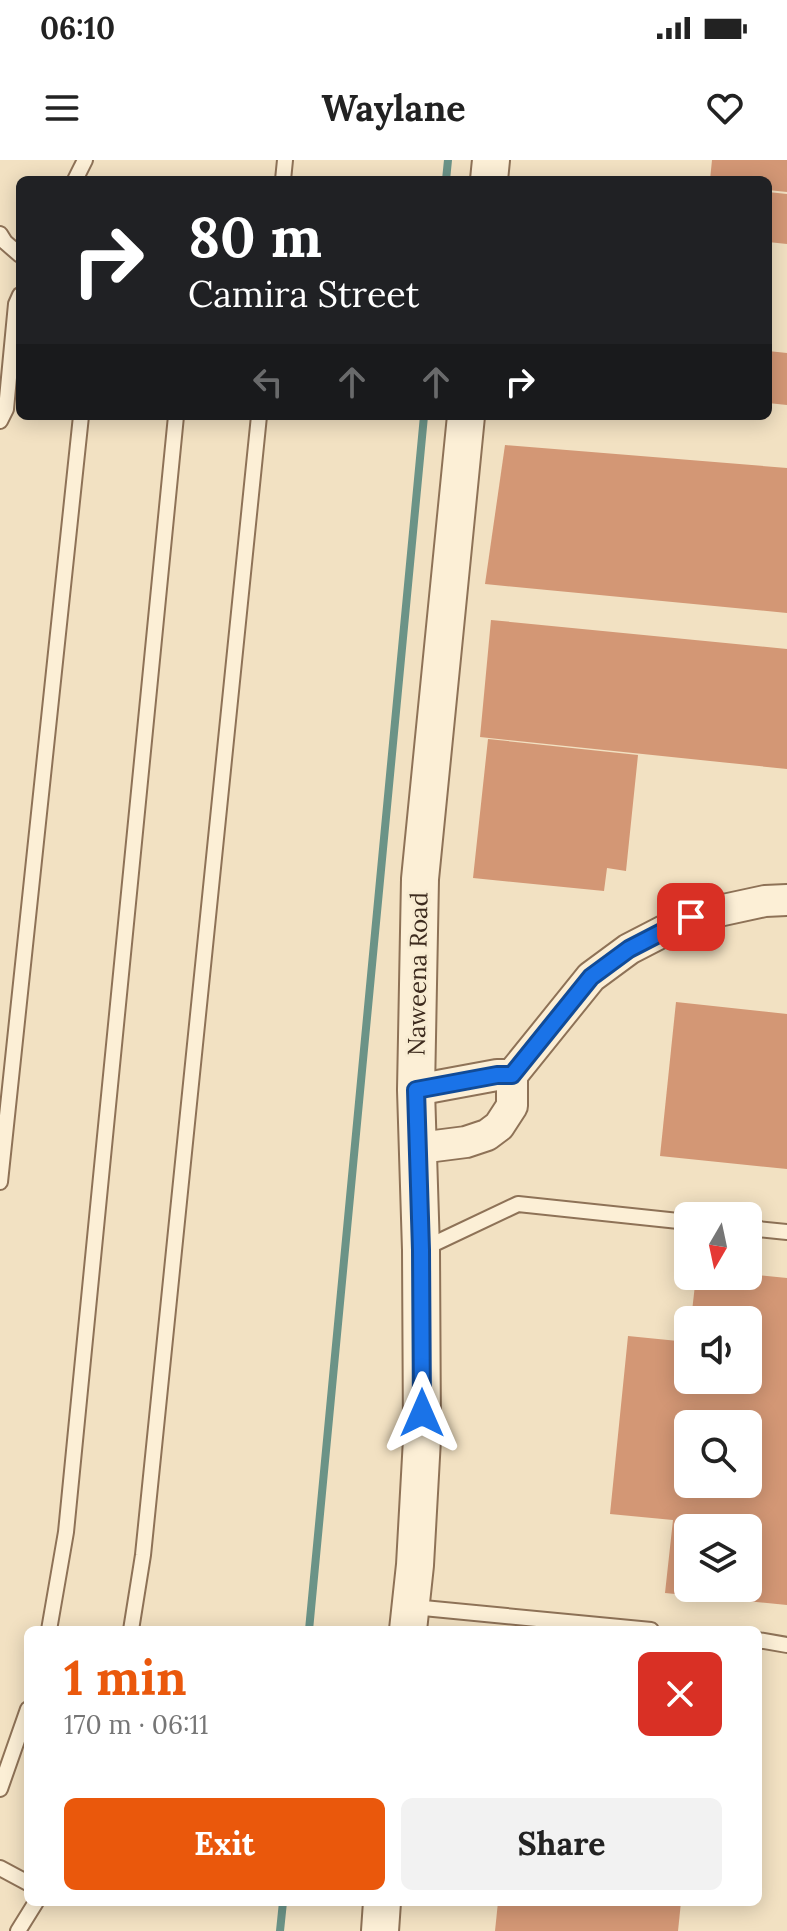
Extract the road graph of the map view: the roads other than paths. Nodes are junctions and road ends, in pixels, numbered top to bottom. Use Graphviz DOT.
graph roads {
  1 [pos="0,234"];
  2 [pos="16,252"];
  3 [pos="16,304"];
  4 [pos="81,420"];
  5 [pos="176,420"];
  6 [pos="259,420"];
  7 [pos="466,420"];
  8 [pos="0,421"];
  9 [pos="787,900"];
  10 [pos="512,1075"];
  11 [pos="416,1090"];
  12 [pos="419,1148"];
  13 [pos="0,1182"];
  14 [pos="674,1221"];
  15 [pos="762,1229"];
  16 [pos="787,1232"];
  17 [pos="421,1250"];
  18 [pos="409,1619"];
  19 [pos="50,1626"];
  20 [pos="132,1626"];
  21 [pos="563,1626"];
  22 [pos="762,1641"];
  23 [pos="787,1645"];
  24 [pos="24,1720"];
  25 [pos="0,1789"];
  26 [pos="0,1868"];
  27 [pos="24,1881"];
  28 [pos="34,1906"];
  29 [pos="382,1906"];
  30 [pos="18,1931"];
  31 [pos="380,1931"];
  1 -- 2 [label="lane"];
  3 -- 8 [label="lane"];
  4 -- 13 [label="lane"];
  5 -- 19 [label="lane"];
  6 -- 20 [label="lane"];
  7 -- 11 [label="street, Naweena Road"];
  9 -- 10 [label="street"];
  10 -- 11 [label="street"];
  10 -- 12 [label="street"];
  11 -- 12 [label="street, Naweena Road"];
  12 -- 17 [label="street, Naweena Road"];
  14 -- 17 [label="lane"];
  15 -- 16 [label="lane"];
  17 -- 18 [label="street, Naweena Road"];
  18 -- 21 [label="lane"];
  22 -- 23 [label="lane"];
  24 -- 25 [label="lane"];
  26 -- 27 [label="lane"];
  28 -- 30 [label="lane"];
  29 -- 31 [label="street"];
}
